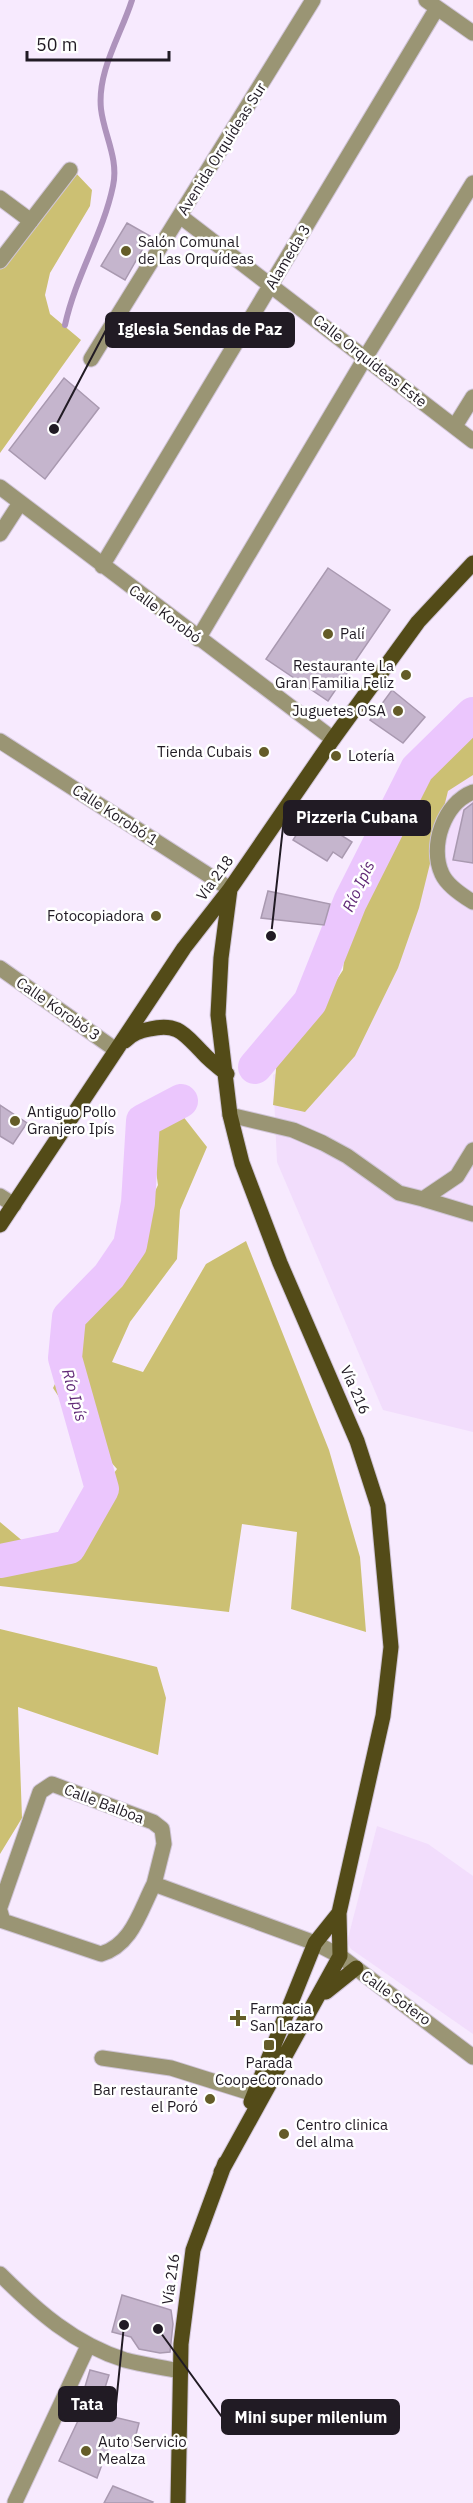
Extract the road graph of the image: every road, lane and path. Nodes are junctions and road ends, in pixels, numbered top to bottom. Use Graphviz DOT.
graph roads {
  1 [pos="313,0"];
  2 [pos="431,4"];
  3 [pos="473,33"];
  4 [pos="70,170"];
  5 [pos="473,183"];
  6 [pos="0,198"];
  7 [pos="180,216"];
  8 [pos="31,221"];
  9 [pos="0,261"];
  10 [pos="271,286"];
  11 [pos="365,358"];
  12 [pos="91,359"];
  13 [pos="473,397"];
  14 [pos="455,426"];
  15 [pos="473,441"];
  16 [pos="0,487"];
  17 [pos="21,503"];
  18 [pos="0,534"];
  19 [pos="473,563"];
  20 [pos="102,566"];
  21 [pos="198,639"];
  22 [pos="333,739"];
  23 [pos="0,741"];
  24 [pos="473,792"];
  25 [pos="230,890"];
  26 [pos="473,902"];
  27 [pos="0,968"];
  28 [pos="116,1050"];
  29 [pos="226,1074"];
  30 [pos="230,1115"];
  31 [pos="473,1150"];
  32 [pos="0,1196"];
  33 [pos="423,1198"];
  34 [pos="14,1205"];
  35 [pos="473,1214"];
  36 [pos="0,1225"];
  37 [pos="154,1884"];
  38 [pos="0,1909"];
  39 [pos="339,1913"];
  40 [pos="315,1943"];
  41 [pos="340,1956"];
  42 [pos="356,1968"];
  43 [pos="313,2008"];
  44 [pos="473,2057"];
  45 [pos="102,2058"];
  46 [pos="254,2094"];
  47 [pos="222,2172"];
  48 [pos="0,2274"];
  49 [pos="88,2346"];
  50 [pos="180,2371"];
  51 [pos="15,2502"];
  52 [pos="178,2503"];
  1 -- 7 [label="street, Avenida Orquídeas Sur"];
  2 -- 3 [label="street"];
  2 -- 10 [label="street, Alameda 3"];
  4 -- 8 [label="street"];
  5 -- 11 [label="street"];
  6 -- 8 [label="street"];
  7 -- 10 [label="street, Calle Orquídeas Este"];
  7 -- 12 [label="street, Avenida Orquídeas Sur"];
  8 -- 9 [label="street"];
  10 -- 11 [label="street, Calle Orquídeas Este"];
  10 -- 20 [label="street, Alameda 3"];
  11 -- 14 [label="street, Calle Orquídeas Este"];
  11 -- 21 [label="street"];
  13 -- 14 [label="street"];
  14 -- 15 [label="street, Calle Orquídeas Este"];
  16 -- 17 [label="street, Calle Korobó"];
  17 -- 18 [label="street"];
  17 -- 20 [label="street, Calle Korobó"];
  19 -- 22 [label="main road, Vía 218"];
  20 -- 21 [label="street, Calle Korobó"];
  21 -- 22 [label="street, Calle Korobó"];
  22 -- 25 [label="main road, Vía 218"];
  23 -- 25 [label="street, Calle Korobó 1"];
  24 -- 26 [label="street"];
  25 -- 28 [label="main road, Vía 218"];
  25 -- 29 [label="main road, Vía 216"];
  27 -- 28 [label="street, Calle Korobó 3"];
  28 -- 29 [label="main road"];
  28 -- 34 [label="main road, Vía 218"];
  29 -- 30 [label="main road, Vía 216"];
  30 -- 33 [label="street"];
  30 -- 39 [label="main road, Vía 216"];
  31 -- 33 [label="street"];
  32 -- 34 [label="street"];
  33 -- 35 [label="street"];
  34 -- 36 [label="main road, Vía 218"];
  37 -- 38 [label="street, Calle Balboa"];
  37 -- 38 [label="street, Calle Balboa"];
  37 -- 40 [label="street"];
  39 -- 40 [label="main road, Vía 216"];
  39 -- 41 [label="main road, Vía 216"];
  40 -- 41 [label="street, Calle Sotero"];
  40 -- 46 [label="main road, Vía 216"];
  41 -- 42 [label="street, Calle Sotero"];
  41 -- 43 [label="main road, Vía 216"];
  42 -- 43 [label="main road"];
  42 -- 44 [label="street, Calle Sotero"];
  43 -- 47 [label="main road, Vía 216"];
  45 -- 46 [label="street"];
  46 -- 47 [label="main road, Vía 216"];
  47 -- 50 [label="main road, Vía 216"];
  48 -- 49 [label="street"];
  49 -- 50 [label="street"];
  49 -- 51 [label="street"];
  50 -- 52 [label="main road, Vía 216"];
}
